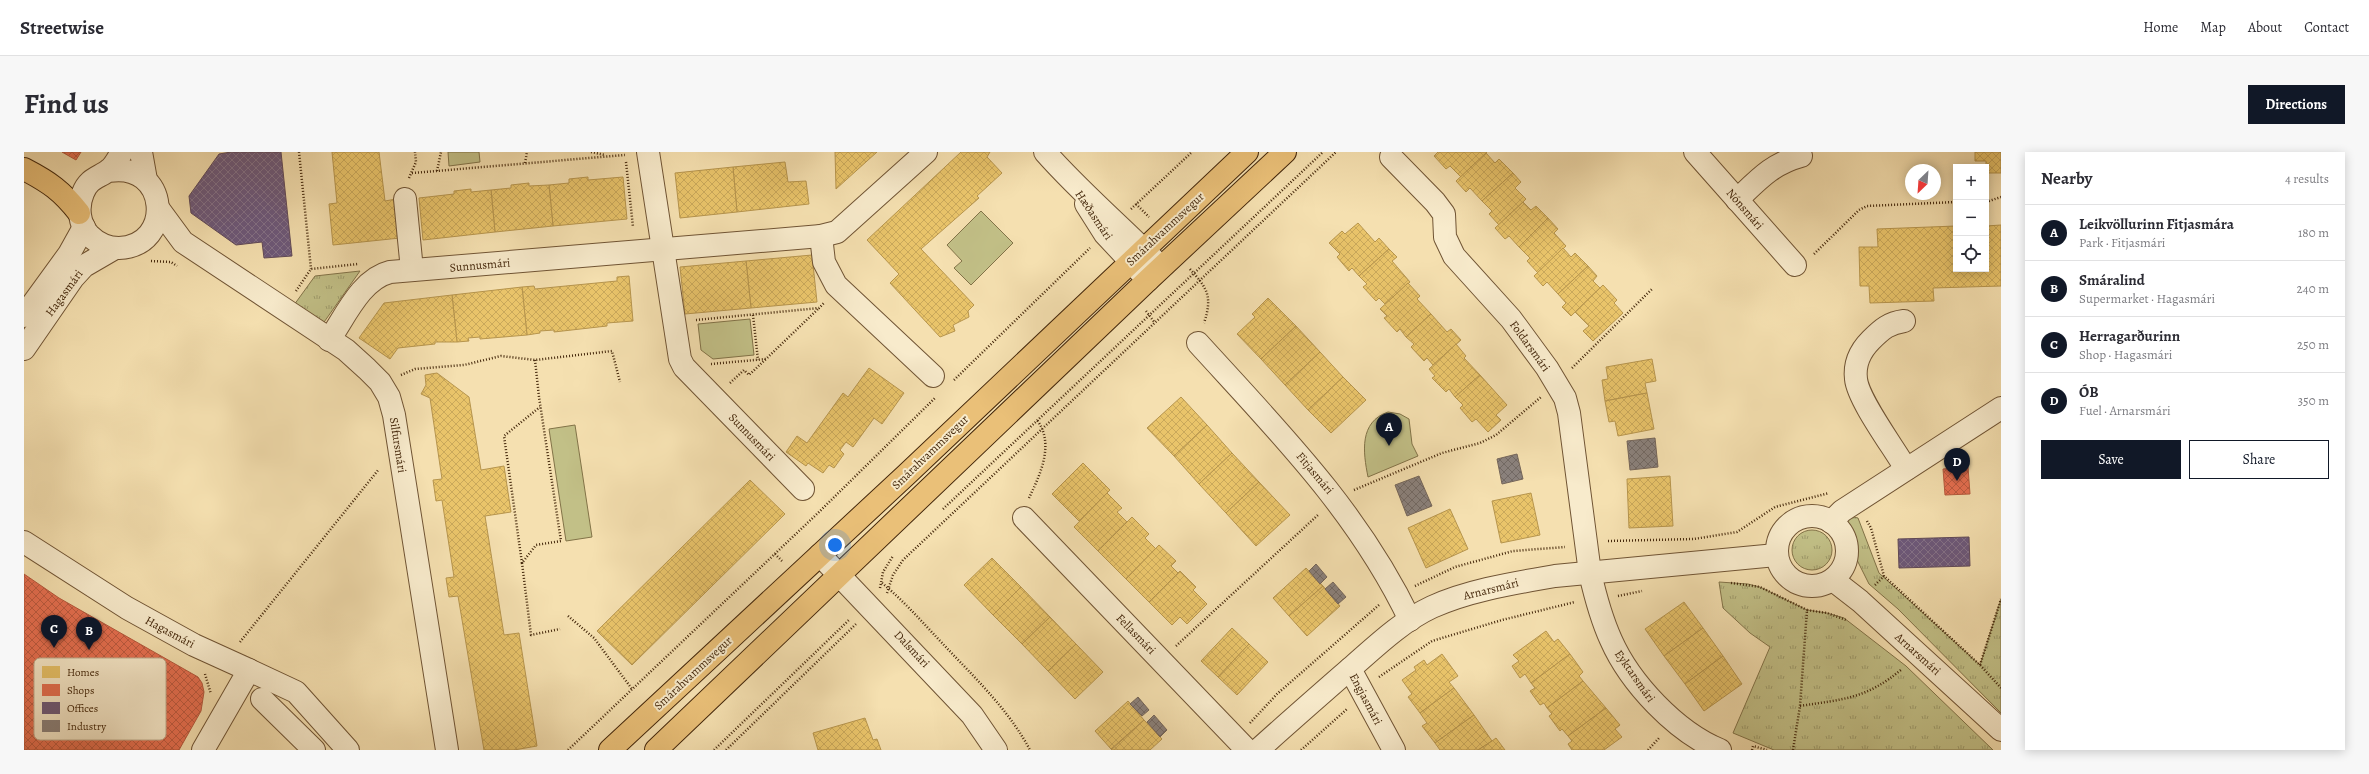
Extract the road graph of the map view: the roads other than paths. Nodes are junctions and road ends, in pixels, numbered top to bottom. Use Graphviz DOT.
graph roads {
  1 [pos="122,152"];
  2 [pos="141,152"];
  3 [pos="648,152"];
  4 [pos="926,152"];
  5 [pos="1045,152"];
  6 [pos="1247,152"];
  7 [pos="1285,152"];
  8 [pos="1695,152"];
  9 [pos="1801,156"];
  10 [pos="1391,157"];
  11 [pos="24,169"];
  12 [pos="109,170"];
  13 [pos="146,180"];
  14 [pos="405,199"];
  15 [pos="1737,200"];
  16 [pos="158,208"];
  17 [pos="82,220"];
  18 [pos="821,236"];
  19 [pos="145,238"];
  20 [pos="184,242"];
  21 [pos="115,248"];
  22 [pos="663,250"];
  23 [pos="1137,255"];
  24 [pos="1795,266"];
  25 [pos="412,270"];
  26 [pos="1154,274"];
  27 [pos="24,316"];
  28 [pos="1904,321"];
  29 [pos="330,340"];
  30 [pos="1198,343"];
  31 [pos="24,349"];
  32 [pos="942,383"];
  33 [pos="2001,408"];
  34 [pos="1906,469"];
  35 [pos="802,489"];
  36 [pos="1024,518"];
  37 [pos="1831,522"];
  38 [pos="24,542"];
  39 [pos="820,555"];
  40 [pos="1776,555"];
  41 [pos="1590,573"];
  42 [pos="840,575"];
  43 [pos="1833,580"];
  44 [pos="1410,620"];
  45 [pos="1350,669"];
  46 [pos="249,670"];
  47 [pos="262,699"];
  48 [pos="2001,730"];
  49 [pos="210,748"];
  50 [pos="314,750"];
  51 [pos="348,750"];
  52 [pos="447,750"];
  53 [pos="610,750"];
  54 [pos="656,750"];
  55 [pos="996,750"];
  56 [pos="1247,750"];
  57 [pos="1258,750"];
  58 [pos="1394,750"];
  59 [pos="1720,750"];
  1 -- 12 [label="street"];
  2 -- 13 [label="street"];
  3 -- 22 [label="street, Sunnusmári"];
  4 -- 18 [label="street, Sunnusmári"];
  5 -- 23 [label="street, Hæðasmári"];
  6 -- 23 [label="main road, Smárahvammsvegur"];
  7 -- 26 [label="main road"];
  8 -- 15 [label="street, Nónsmári"];
  9 -- 15 [label="street"];
  10 -- 41 [label="street, Foldarsmári"];
  11 -- 17 [label="main road"];
  12 -- 13 [label="street"];
  12 -- 17 [label="street, Hagasmári"];
  13 -- 16 [label="street"];
  14 -- 25 [label="street"];
  15 -- 24 [label="street, Nónsmári"];
  16 -- 19 [label="street"];
  16 -- 20 [label="street, Silfursmári"];
  17 -- 21 [label="street, Hagasmári"];
  17 -- 27 [label="street, Hagasmári"];
  18 -- 22 [label="street, Sunnusmári"];
  18 -- 32 [label="street"];
  19 -- 20 [label="street, Silfursmári"];
  19 -- 21 [label="street, Hagasmári"];
  20 -- 29 [label="street, Silfursmári"];
  21 -- 31 [label="street, Hagasmári"];
  22 -- 25 [label="street, Sunnusmári"];
  22 -- 35 [label="street, Sunnusmári"];
  23 -- 26 [label="street, Hæðasmári"];
  23 -- 39 [label="main road, Smárahvammsvegur"];
  25 -- 29 [label="street, Sunnusmári"];
  26 -- 42 [label="main road"];
  28 -- 34 [label="street"];
  29 -- 52 [label="street, Silfursmári"];
  30 -- 44 [label="street, Fitjasmári"];
  33 -- 34 [label="street"];
  34 -- 37 [label="street"];
  36 -- 56 [label="street, Fellasmári"];
  37 -- 40 [label="street"];
  37 -- 43 [label="street"];
  38 -- 46 [label="street, Hagasmári"];
  39 -- 42 [label="street, Dalsmári"];
  39 -- 53 [label="main road, Smárahvammsvegur"];
  40 -- 41 [label="street, Arnarsmári"];
  40 -- 43 [label="street"];
  41 -- 44 [label="street, Arnarsmári"];
  41 -- 59 [label="street, Eyktarsmári"];
  42 -- 54 [label="main road"];
  42 -- 55 [label="street, Dalsmári"];
  43 -- 48 [label="street, Arnarsmári"];
  44 -- 45 [label="street, Arnarsmári"];
  45 -- 57 [label="street, Arnarsmári"];
  45 -- 58 [label="street, Engjasmári"];
  46 -- 49 [label="street"];
  46 -- 51 [label="street, Hagasmári"];
  47 -- 50 [label="street"];
}
